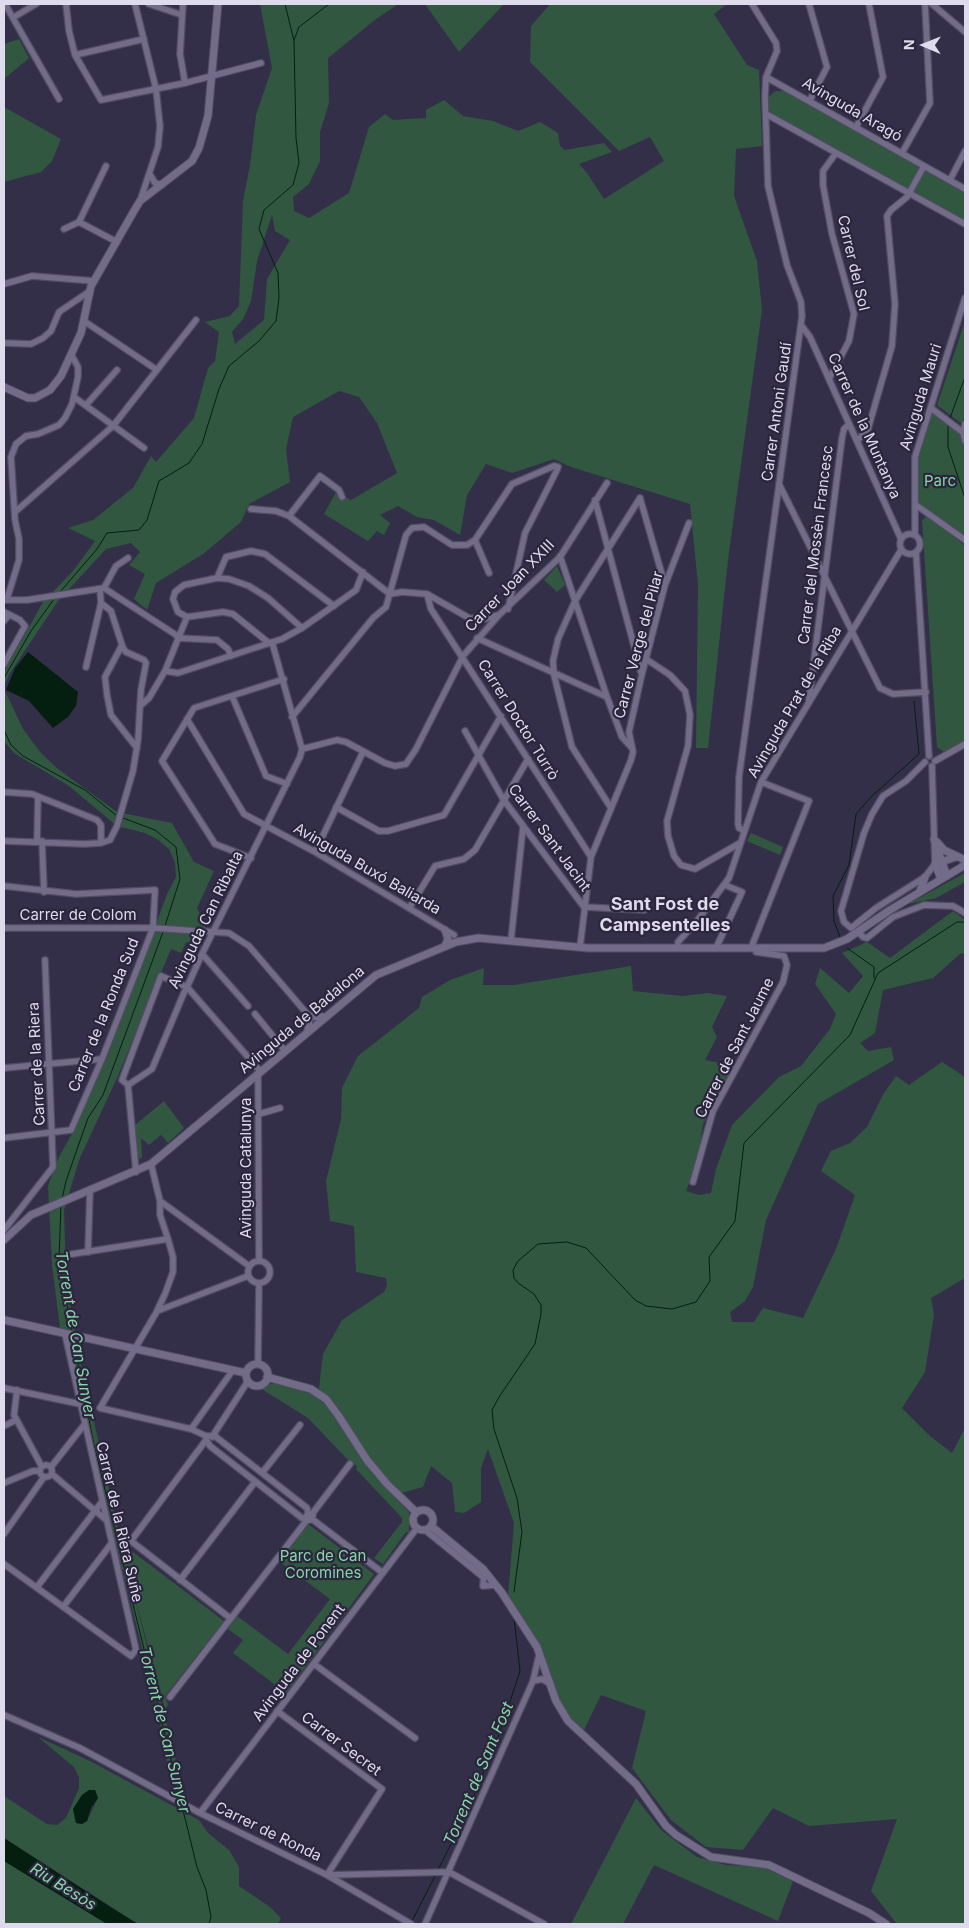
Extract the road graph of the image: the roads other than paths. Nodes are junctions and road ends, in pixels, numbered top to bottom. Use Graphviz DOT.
graph roads {
  1 [pos="5,4"];
  2 [pos="36,4"];
  3 [pos="66,4"];
  4 [pos="135,4"];
  5 [pos="149,4"];
  6 [pos="183,4"];
  7 [pos="218,4"];
  8 [pos="752,4"];
  9 [pos="809,4"];
  10 [pos="869,4"];
  11 [pos="926,4"];
  12 [pos="932,4"];
  13 [pos="182,15"];
  14 [pos="14,17"];
  15 [pos="965,32"];
  16 [pos="144,39"];
  17 [pos="76,55"];
  18 [pos="261,63"];
  19 [pos="212,76"];
  20 [pos="766,77"];
  21 [pos="185,83"];
  22 [pos="156,89"];
  23 [pos="59,99"];
  24 [pos="810,100"];
  25 [pos="766,114"];
  26 [pos="856,127"];
  27 [pos="965,151"];
  28 [pos="836,153"];
  29 [pos="902,153"];
  30 [pos="106,166"];
  31 [pos="924,166"];
  32 [pos="151,168"];
  33 [pos="151,176"];
  34 [pos="950,180"];
  35 [pos="146,184"];
  36 [pos="162,186"];
  37 [pos="965,189"];
  38 [pos="152,193"];
  39 [pos="909,193"];
  40 [pos="140,201"];
  41 [pos="79,222"];
  42 [pos="965,224"];
  43 [pos="64,229"];
  44 [pos="117,242"];
  45 [pos="94,281"];
  46 [pos="4,284"];
  47 [pos="90,291"];
  48 [pos="965,298"];
  49 [pos="196,320"];
  50 [pos="84,321"];
  51 [pos="801,324"];
  52 [pos="4,343"];
  53 [pos="71,354"];
  54 [pos="117,370"];
  55 [pos="157,370"];
  56 [pos="829,379"];
  57 [pos="4,387"];
  58 [pos="74,396"];
  59 [pos="86,405"];
  60 [pos="931,408"];
  61 [pos="849,424"];
  62 [pos="965,424"];
  63 [pos="113,426"];
  64 [pos="964,433"];
  65 [pos="857,441"];
  66 [pos="965,442"];
  67 [pos="144,448"];
  68 [pos="607,482"];
  69 [pos="780,486"];
  70 [pos="342,496"];
  71 [pos="595,500"];
  72 [pos="916,505"];
  73 [pos="251,509"];
  74 [pos="15,512"];
  75 [pos="289,516"];
  76 [pos="689,523"];
  77 [pos="915,535"];
  78 [pos="901,539"];
  79 [pos="475,540"];
  80 [pos="965,540"];
  81 [pos="609,548"];
  82 [pos="901,550"];
  83 [pos="916,552"];
  84 [pos="560,556"];
  85 [pos="128,558"];
  86 [pos="362,572"];
  87 [pos="489,573"];
  88 [pos="824,574"];
  89 [pos="218,578"];
  90 [pos="665,585"];
  91 [pos="102,589"];
  92 [pos="390,594"];
  93 [pos="427,594"];
  94 [pos="5,600"];
  95 [pos="575,601"];
  96 [pos="101,603"];
  97 [pos="334,606"];
  98 [pos="508,609"];
  99 [pos="6,614"];
  100 [pos="499,615"];
  101 [pos="187,617"];
  102 [pos="4,621"];
  103 [pos="302,628"];
  104 [pos="852,630"];
  105 [pos="178,638"];
  106 [pos="477,638"];
  107 [pos="271,643"];
  108 [pos="122,644"];
  109 [pos="232,656"];
  110 [pos="462,656"];
  111 [pos="646,659"];
  112 [pos="4,664"];
  113 [pos="86,666"];
  114 [pos="165,670"];
  115 [pos="642,674"];
  116 [pos="554,675"];
  117 [pos="284,679"];
  118 [pos="926,692"];
  119 [pos="232,696"];
  120 [pos="607,697"];
  121 [pos="809,702"];
  122 [pos="140,706"];
  123 [pos="501,716"];
  124 [pos="292,717"];
  125 [pos="187,720"];
  126 [pos="465,731"];
  127 [pos="965,744"];
  128 [pos="137,748"];
  129 [pos="632,748"];
  130 [pos="302,749"];
  131 [pos="363,752"];
  132 [pos="479,757"];
  133 [pos="528,759"];
  134 [pos="927,759"];
  135 [pos="934,764"];
  136 [pos="761,782"];
  137 [pos="287,784"];
  138 [pos="4,792"];
  139 [pos="38,796"];
  140 [pos="503,800"];
  141 [pos="336,807"];
  142 [pos="611,808"];
  143 [pos="267,825"];
  144 [pos="523,827"];
  145 [pos="744,831"];
  146 [pos="934,839"];
  147 [pos="4,841"];
  148 [pos="40,841"];
  149 [pos="101,842"];
  150 [pos="740,843"];
  151 [pos="315,852"];
  152 [pos="956,856"];
  153 [pos="591,857"];
  154 [pos="251,858"];
  155 [pos="965,860"];
  156 [pos="938,863"];
  157 [pos="965,865"];
  158 [pos="925,877"];
  159 [pos="944,878"];
  160 [pos="725,885"];
  161 [pos="4,886"];
  162 [pos="44,892"];
  163 [pos="920,892"];
  164 [pos="410,907"];
  165 [pos="584,907"];
  166 [pos="644,910"];
  167 [pos="965,913"];
  168 [pos="4,928"];
  169 [pos="153,928"];
  170 [pos="445,930"];
  171 [pos="213,932"];
  172 [pos="858,932"];
  173 [pos="454,935"];
  174 [pos="463,940"];
  175 [pos="511,940"];
  176 [pos="445,946"];
  177 [pos="678,946"];
  178 [pos="580,947"];
  179 [pos="716,948"];
  180 [pos="754,948"];
  181 [pos="202,954"];
  182 [pos="45,960"];
  183 [pos="187,987"];
  184 [pos="248,1006"];
  185 [pos="254,1014"];
  186 [pos="309,1016"];
  187 [pos="325,1017"];
  188 [pos="308,1032"];
  189 [pos="285,1051"];
  190 [pos="102,1059"];
  191 [pos="50,1064"];
  192 [pos="4,1068"];
  193 [pos="259,1073"];
  194 [pos="128,1085"];
  195 [pos="280,1108"];
  196 [pos="259,1114"];
  197 [pos="52,1132"];
  198 [pos="4,1138"];
  199 [pos="150,1164"];
  200 [pos="136,1172"];
  201 [pos="693,1182"];
  202 [pos="90,1190"];
  203 [pos="160,1201"];
  204 [pos="6,1222"];
  205 [pos="4,1230"];
  206 [pos="168,1239"];
  207 [pos="4,1240"];
  208 [pos="88,1252"];
  209 [pos="66,1255"];
  210 [pos="259,1261"];
  211 [pos="250,1266"];
  212 [pos="248,1276"];
  213 [pos="260,1284"];
  214 [pos="157,1311"];
  215 [pos="4,1320"];
  216 [pos="67,1334"];
  217 [pos="136,1349"];
  218 [pos="258,1364"];
  219 [pos="233,1370"];
  220 [pos="246,1374"];
  221 [pos="267,1377"];
  222 [pos="248,1382"];
  223 [pos="4,1388"];
  224 [pos="17,1390"];
  225 [pos="80,1404"];
  226 [pos="16,1420"];
  227 [pos="84,1425"];
  228 [pos="300,1425"];
  229 [pos="4,1426"];
  230 [pos="191,1429"];
  231 [pos="208,1438"];
  232 [pos="350,1464"];
  233 [pos="51,1467"];
  234 [pos="41,1469"];
  235 [pos="262,1472"];
  236 [pos="52,1474"];
  237 [pos="44,1477"];
  238 [pos="256,1482"];
  239 [pos="4,1484"];
  240 [pos="101,1502"];
  241 [pos="95,1510"];
  242 [pos="416,1512"];
  243 [pos="309,1517"];
  244 [pos="105,1519"];
  245 [pos="416,1528"];
  246 [pos="428,1528"];
  247 [pos="4,1534"];
  248 [pos="111,1544"];
  249 [pos="4,1564"];
  250 [pos="383,1573"];
  251 [pos="180,1580"];
  252 [pos="37,1587"];
  253 [pos="63,1607"];
  254 [pos="230,1618"];
  255 [pos="539,1653"];
  256 [pos="314,1664"];
  257 [pos="534,1678"];
  258 [pos="546,1679"];
  259 [pos="170,1697"];
  260 [pos="277,1711"];
  261 [pos="4,1715"];
  262 [pos="415,1738"];
  263 [pos="200,1813"];
  264 [pos="449,1872"];
  265 [pos="327,1875"];
  266 [pos="411,1924"];
  267 [pos="425,1924"];
  268 [pos="544,1924"];
  269 [pos="886,1924"];
  1 -- 14 [label="street"];
  2 -- 14 [label="street"];
  3 -- 17 [label="street"];
  4 -- 16 [label="street"];
  5 -- 13 [label="street"];
  6 -- 13 [label="street"];
  7 -- 19 [label="street"];
  8 -- 20 [label="street, Carrer Antoni Gaudí"];
  9 -- 24 [label="street"];
  10 -- 26 [label="street"];
  11 -- 29 [label="street"];
  12 -- 15 [label="street"];
  13 -- 21 [label="street"];
  14 -- 23 [label="street"];
  16 -- 17 [label="street"];
  16 -- 22 [label="street"];
  17 -- 22 [label="street"];
  18 -- 19 [label="street"];
  19 -- 21 [label="street"];
  19 -- 36 [label="street"];
  20 -- 24 [label="street, Avinguda Aragó"];
  20 -- 25 [label="street, Carrer Antoni Gaudí"];
  21 -- 22 [label="street"];
  22 -- 32 [label="street"];
  24 -- 26 [label="street, Avinguda Aragó"];
  25 -- 28 [label="street"];
  25 -- 51 [label="street, Carrer Antoni Gaudí"];
  26 -- 29 [label="street, Avinguda Aragó"];
  27 -- 34 [label="street"];
  28 -- 39 [label="street"];
  28 -- 56 [label="street, Carrer del Sol"];
  29 -- 31 [label="street, Avinguda Aragó"];
  30 -- 41 [label="street"];
  31 -- 34 [label="street, Avinguda Aragó"];
  31 -- 39 [label="street"];
  32 -- 33 [label="street"];
  32 -- 35 [label="street"];
  33 -- 36 [label="street"];
  33 -- 38 [label="street"];
  34 -- 37 [label="street, Avinguda Aragó"];
  35 -- 38 [label="street"];
  35 -- 40 [label="street"];
  36 -- 38 [label="street"];
  38 -- 40 [label="street"];
  39 -- 42 [label="street"];
  39 -- 65 [label="street"];
  40 -- 44 [label="street"];
  41 -- 43 [label="street"];
  41 -- 44 [label="street"];
  44 -- 45 [label="street"];
  45 -- 46 [label="street"];
  45 -- 47 [label="street"];
  47 -- 50 [label="street"];
  47 -- 52 [label="street"];
  48 -- 60 [label="street, Avinguda Mauri"];
  49 -- 55 [label="street"];
  50 -- 53 [label="street"];
  50 -- 55 [label="street"];
  51 -- 56 [label="street, Carrer de la Muntanya"];
  51 -- 69 [label="street, Carrer Antoni Gaudí"];
  53 -- 57 [label="street"];
  53 -- 58 [label="street"];
  54 -- 59 [label="street"];
  55 -- 63 [label="street"];
  56 -- 61 [label="street, Carrer de la Muntanya"];
  58 -- 59 [label="street"];
  58 -- 74 [label="street"];
  59 -- 63 [label="street"];
  60 -- 64 [label="street"];
  60 -- 72 [label="street, Avinguda Mauri"];
  61 -- 65 [label="street, Carrer de la Muntanya"];
  61 -- 88 [label="street, Carrer del Mossèn Francesc"];
  62 -- 64 [label="street"];
  63 -- 67 [label="street"];
  63 -- 74 [label="street"];
  64 -- 66 [label="street"];
  65 -- 78 [label="street, Carrer de la Muntanya"];
  68 -- 71 [label="street, Carrer Joan XXIII"];
  69 -- 88 [label="street"];
  69 -- 145 [label="street, Carrer Antoni Gaudí"];
  70 -- 75 [label="street"];
  71 -- 81 [label="street"];
  71 -- 84 [label="street, Carrer Joan XXIII"];
  72 -- 77 [label="street, Avinguda Mauri"];
  72 -- 80 [label="street"];
  73 -- 75 [label="street"];
  74 -- 94 [label="street"];
  75 -- 86 [label="street"];
  76 -- 90 [label="street, Carrer Verge del Pilar"];
  77 -- 78 [label="street"];
  77 -- 83 [label="street"];
  78 -- 82 [label="street"];
  79 -- 87 [label="street"];
  79 -- 92 [label="street"];
  79 -- 98 [label="street"];
  81 -- 90 [label="street"];
  81 -- 95 [label="street"];
  81 -- 115 [label="street"];
  82 -- 83 [label="street"];
  82 -- 104 [label="street, Avinguda Prat de la Riba"];
  83 -- 118 [label="street"];
  84 -- 95 [label="street"];
  84 -- 98 [label="street, Carrer Joan XXIII"];
  85 -- 91 [label="street"];
  86 -- 92 [label="street"];
  86 -- 97 [label="street"];
  88 -- 104 [label="street"];
  88 -- 121 [label="street, Carrer del Mossèn Francesc"];
  89 -- 97 [label="street"];
  89 -- 101 [label="street"];
  89 -- 103 [label="street"];
  90 -- 111 [label="street, Carrer Verge del Pilar"];
  91 -- 94 [label="street"];
  91 -- 96 [label="street"];
  91 -- 105 [label="street"];
  92 -- 93 [label="street"];
  92 -- 124 [label="street"];
  93 -- 100 [label="street"];
  93 -- 110 [label="street, Carrer Doctor Turrò"];
  95 -- 116 [label="street"];
  95 -- 120 [label="street"];
  96 -- 108 [label="street"];
  96 -- 113 [label="street"];
  97 -- 103 [label="street"];
  98 -- 100 [label="street, Carrer Joan XXIII"];
  99 -- 102 [label="street"];
  99 -- 112 [label="street"];
  100 -- 106 [label="street, Carrer Joan XXIII"];
  101 -- 105 [label="street"];
  101 -- 107 [label="street"];
  103 -- 107 [label="street"];
  104 -- 118 [label="street"];
  104 -- 121 [label="street, Avinguda Prat de la Riba"];
  105 -- 109 [label="street"];
  105 -- 114 [label="street"];
  106 -- 110 [label="street, Carrer Joan XXIII"];
  106 -- 116 [label="street"];
  107 -- 109 [label="street"];
  107 -- 117 [label="street"];
  108 -- 122 [label="street"];
  108 -- 128 [label="street"];
  109 -- 114 [label="street"];
  110 -- 123 [label="street, Carrer Doctor Turrò"];
  110 -- 131 [label="street, Carrer Joan XXIII"];
  111 -- 115 [label="street, Carrer Verge del Pilar"];
  111 -- 150 [label="street"];
  114 -- 122 [label="street"];
  115 -- 129 [label="street, Carrer Verge del Pilar"];
  116 -- 120 [label="street"];
  116 -- 142 [label="street"];
  117 -- 119 [label="street"];
  117 -- 124 [label="street"];
  118 -- 134 [label="street"];
  119 -- 125 [label="street"];
  119 -- 137 [label="street"];
  120 -- 129 [label="street"];
  121 -- 136 [label="street, Avinguda Prat de la Riba"];
  122 -- 128 [label="street"];
  123 -- 132 [label="street"];
  123 -- 133 [label="street, Carrer Doctor Turrò"];
  124 -- 130 [label="street"];
  125 -- 143 [label="street, Avinguda Buxó Baliarda"];
  125 -- 154 [label="street"];
  126 -- 132 [label="street, Carrer Sant Jacint"];
  127 -- 135 [label="street"];
  128 -- 149 [label="street"];
  129 -- 142 [label="street, Carrer Verge del Pilar"];
  130 -- 131 [label="street"];
  130 -- 137 [label="street, Avinguda Can Ribalta"];
  131 -- 141 [label="street"];
  132 -- 140 [label="street, Carrer Sant Jacint"];
  132 -- 141 [label="street"];
  133 -- 140 [label="street"];
  133 -- 153 [label="street, Carrer Doctor Turrò"];
  134 -- 135 [label="street"];
  134 -- 135 [label="street"];
  134 -- 158 [label="street"];
  135 -- 146 [label="street"];
  136 -- 145 [label="street, Avinguda Prat de la Riba"];
  136 -- 180 [label="street"];
  137 -- 143 [label="street, Avinguda Can Ribalta"];
  138 -- 139 [label="street"];
  139 -- 148 [label="street"];
  139 -- 149 [label="street"];
  140 -- 144 [label="street, Carrer Sant Jacint"];
  140 -- 164 [label="street"];
  141 -- 151 [label="street"];
  142 -- 153 [label="street, Carrer Verge del Pilar"];
  143 -- 151 [label="street, Avinguda Buxó Baliarda"];
  143 -- 154 [label="street, Avinguda Can Ribalta"];
  144 -- 165 [label="street, Carrer Sant Jacint"];
  144 -- 175 [label="street"];
  145 -- 150 [label="street, Avinguda Prat de la Riba"];
  146 -- 152 [label="street"];
  146 -- 156 [label="street"];
  147 -- 148 [label="street"];
  148 -- 149 [label="street"];
  148 -- 162 [label="street"];
  150 -- 160 [label="street, Avinguda Prat de la Riba"];
  151 -- 164 [label="street, Avinguda Buxó Baliarda"];
  152 -- 155 [label="street"];
  152 -- 156 [label="street"];
  153 -- 165 [label="street, Carrer Verge del Pilar"];
  154 -- 171 [label="street, Avinguda Can Ribalta"];
  156 -- 158 [label="street"];
  156 -- 159 [label="street"];
  157 -- 159 [label="street, Avinguda de Badalona"];
  158 -- 163 [label="street"];
  159 -- 163 [label="street, Avinguda de Badalona"];
  160 -- 177 [label="street, Avinguda Prat de la Riba"];
  160 -- 179 [label="street"];
  161 -- 162 [label="street"];
  162 -- 169 [label="street, Carrer de la Ronda Sud"];
  163 -- 172 [label="street, Avinguda de Badalona"];
  164 -- 170 [label="street, Avinguda Buxó Baliarda"];
  165 -- 166 [label="street, Carrer Sant Jacint"];
  165 -- 178 [label="street, Carrer Verge del Pilar"];
  167 -- 172 [label="street"];
  168 -- 169 [label="street, Carrer de Colom"];
  169 -- 171 [label="street, Carrer de Colom"];
  169 -- 190 [label="street, Carrer de la Ronda Sud"];
  170 -- 173 [label="street, Avinguda Buxó Baliarda"];
  170 -- 176 [label="street"];
  171 -- 181 [label="street, Avinguda Can Ribalta"];
  171 -- 186 [label="street, Carrer de Colom"];
  172 -- 180 [label="street, Avinguda de Badalona"];
  173 -- 174 [label="street"];
  174 -- 175 [label="street, Avinguda de Badalona"];
  174 -- 176 [label="street, Avinguda de Badalona"];
  175 -- 178 [label="street, Avinguda de Badalona"];
  176 -- 187 [label="street, Avinguda de Badalona"];
  177 -- 178 [label="street, Avinguda de Badalona"];
  177 -- 179 [label="street, Avinguda de Badalona"];
  179 -- 180 [label="street, Avinguda de Badalona"];
  180 -- 201 [label="street, Carrer de Sant Jaume"];
  181 -- 183 [label="street, Avinguda Can Ribalta"];
  181 -- 184 [label="street"];
  182 -- 191 [label="street, Carrer de la Riera"];
  183 -- 193 [label="street"];
  183 -- 194 [label="street, Avinguda Can Ribalta"];
  183 -- 194 [label="street, Avinguda Can Ribalta"];
  185 -- 189 [label="street"];
  186 -- 187 [label="street"];
  186 -- 188 [label="street"];
  187 -- 188 [label="street, Avinguda de Badalona"];
  188 -- 189 [label="street, Avinguda de Badalona"];
  189 -- 193 [label="street, Avinguda de Badalona"];
  190 -- 191 [label="street"];
  190 -- 197 [label="street, Carrer de la Ronda Sud"];
  191 -- 192 [label="street"];
  191 -- 197 [label="street, Carrer de la Riera"];
  193 -- 196 [label="street, Avinguda Catalunya"];
  193 -- 199 [label="street, Avinguda de Badalona"];
  194 -- 200 [label="street"];
  195 -- 196 [label="street"];
  196 -- 210 [label="street, Avinguda Catalunya"];
  197 -- 198 [label="street"];
  197 -- 204 [label="street, Carrer de la Riera"];
  199 -- 200 [label="street, Avinguda de Badalona"];
  199 -- 203 [label="street"];
  200 -- 202 [label="street, Avinguda de Badalona"];
  202 -- 207 [label="street, Avinguda de Badalona"];
  202 -- 208 [label="street"];
  203 -- 206 [label="street"];
  203 -- 211 [label="street"];
  204 -- 205 [label="street"];
  206 -- 208 [label="street"];
  206 -- 214 [label="street"];
  208 -- 209 [label="street"];
  210 -- 211 [label="street"];
  210 -- 213 [label="street, Avinguda Catalunya"];
  211 -- 212 [label="street"];
  212 -- 213 [label="street"];
  212 -- 214 [label="street"];
  213 -- 218 [label="street, Avinguda Catalunya"];
  214 -- 217 [label="street"];
  215 -- 216 [label="street"];
  216 -- 217 [label="street"];
  216 -- 225 [label="street, Carrer de la Riera Suñe"];
  217 -- 219 [label="street"];
  217 -- 230 [label="street"];
  218 -- 220 [label="street"];
  218 -- 221 [label="street"];
  219 -- 220 [label="street"];
  219 -- 230 [label="street"];
  220 -- 222 [label="street"];
  221 -- 222 [label="street"];
  221 -- 242 [label="street"];
  222 -- 231 [label="street"];
  223 -- 224 [label="street"];
  224 -- 225 [label="street"];
  224 -- 226 [label="street"];
  225 -- 227 [label="street, Carrer de la Riera Suñe"];
  226 -- 229 [label="street"];
  226 -- 234 [label="street"];
  227 -- 233 [label="street"];
  227 -- 240 [label="street, Carrer de la Riera Suñe"];
  228 -- 235 [label="street"];
  230 -- 231 [label="street"];
  231 -- 235 [label="street"];
  231 -- 238 [label="street"];
  231 -- 251 [label="street"];
  232 -- 243 [label="street"];
  233 -- 234 [label="street"];
  233 -- 236 [label="street"];
  234 -- 237 [label="street"];
  234 -- 239 [label="street"];
  235 -- 243 [label="street"];
  236 -- 237 [label="street"];
  236 -- 241 [label="street"];
  237 -- 247 [label="street"];
  238 -- 243 [label="street"];
  238 -- 251 [label="street"];
  240 -- 241 [label="street"];
  240 -- 244 [label="street, Carrer de la Riera Suñe"];
  241 -- 244 [label="street"];
  241 -- 252 [label="street"];
  242 -- 245 [label="street"];
  242 -- 246 [label="street"];
  243 -- 250 [label="street"];
  243 -- 254 [label="street"];
  244 -- 248 [label="street, Carrer de la Riera Suñe"];
  245 -- 246 [label="street"];
  245 -- 250 [label="street, Avinguda de Ponent"];
  246 -- 255 [label="street"];
  248 -- 253 [label="street"];
  248 -- 253 [label="street, Carrer de la Riera Suñe"];
  249 -- 252 [label="street"];
  250 -- 256 [label="street, Avinguda de Ponent"];
  251 -- 254 [label="street"];
  252 -- 253 [label="street"];
  254 -- 259 [label="street"];
  255 -- 257 [label="street"];
  255 -- 258 [label="street"];
  256 -- 260 [label="street, Avinguda de Ponent"];
  256 -- 262 [label="street"];
  257 -- 258 [label="street"];
  257 -- 264 [label="street"];
  258 -- 269 [label="street"];
  260 -- 263 [label="street, Avinguda de Ponent"];
  260 -- 265 [label="street, Carrer Secret"];
  261 -- 263 [label="street, Carrer de Ronda"];
  263 -- 265 [label="street, Carrer de Ronda"];
  264 -- 265 [label="street"];
  264 -- 267 [label="street"];
  264 -- 268 [label="street"];
  265 -- 266 [label="street, Carrer de Ronda"];
}
